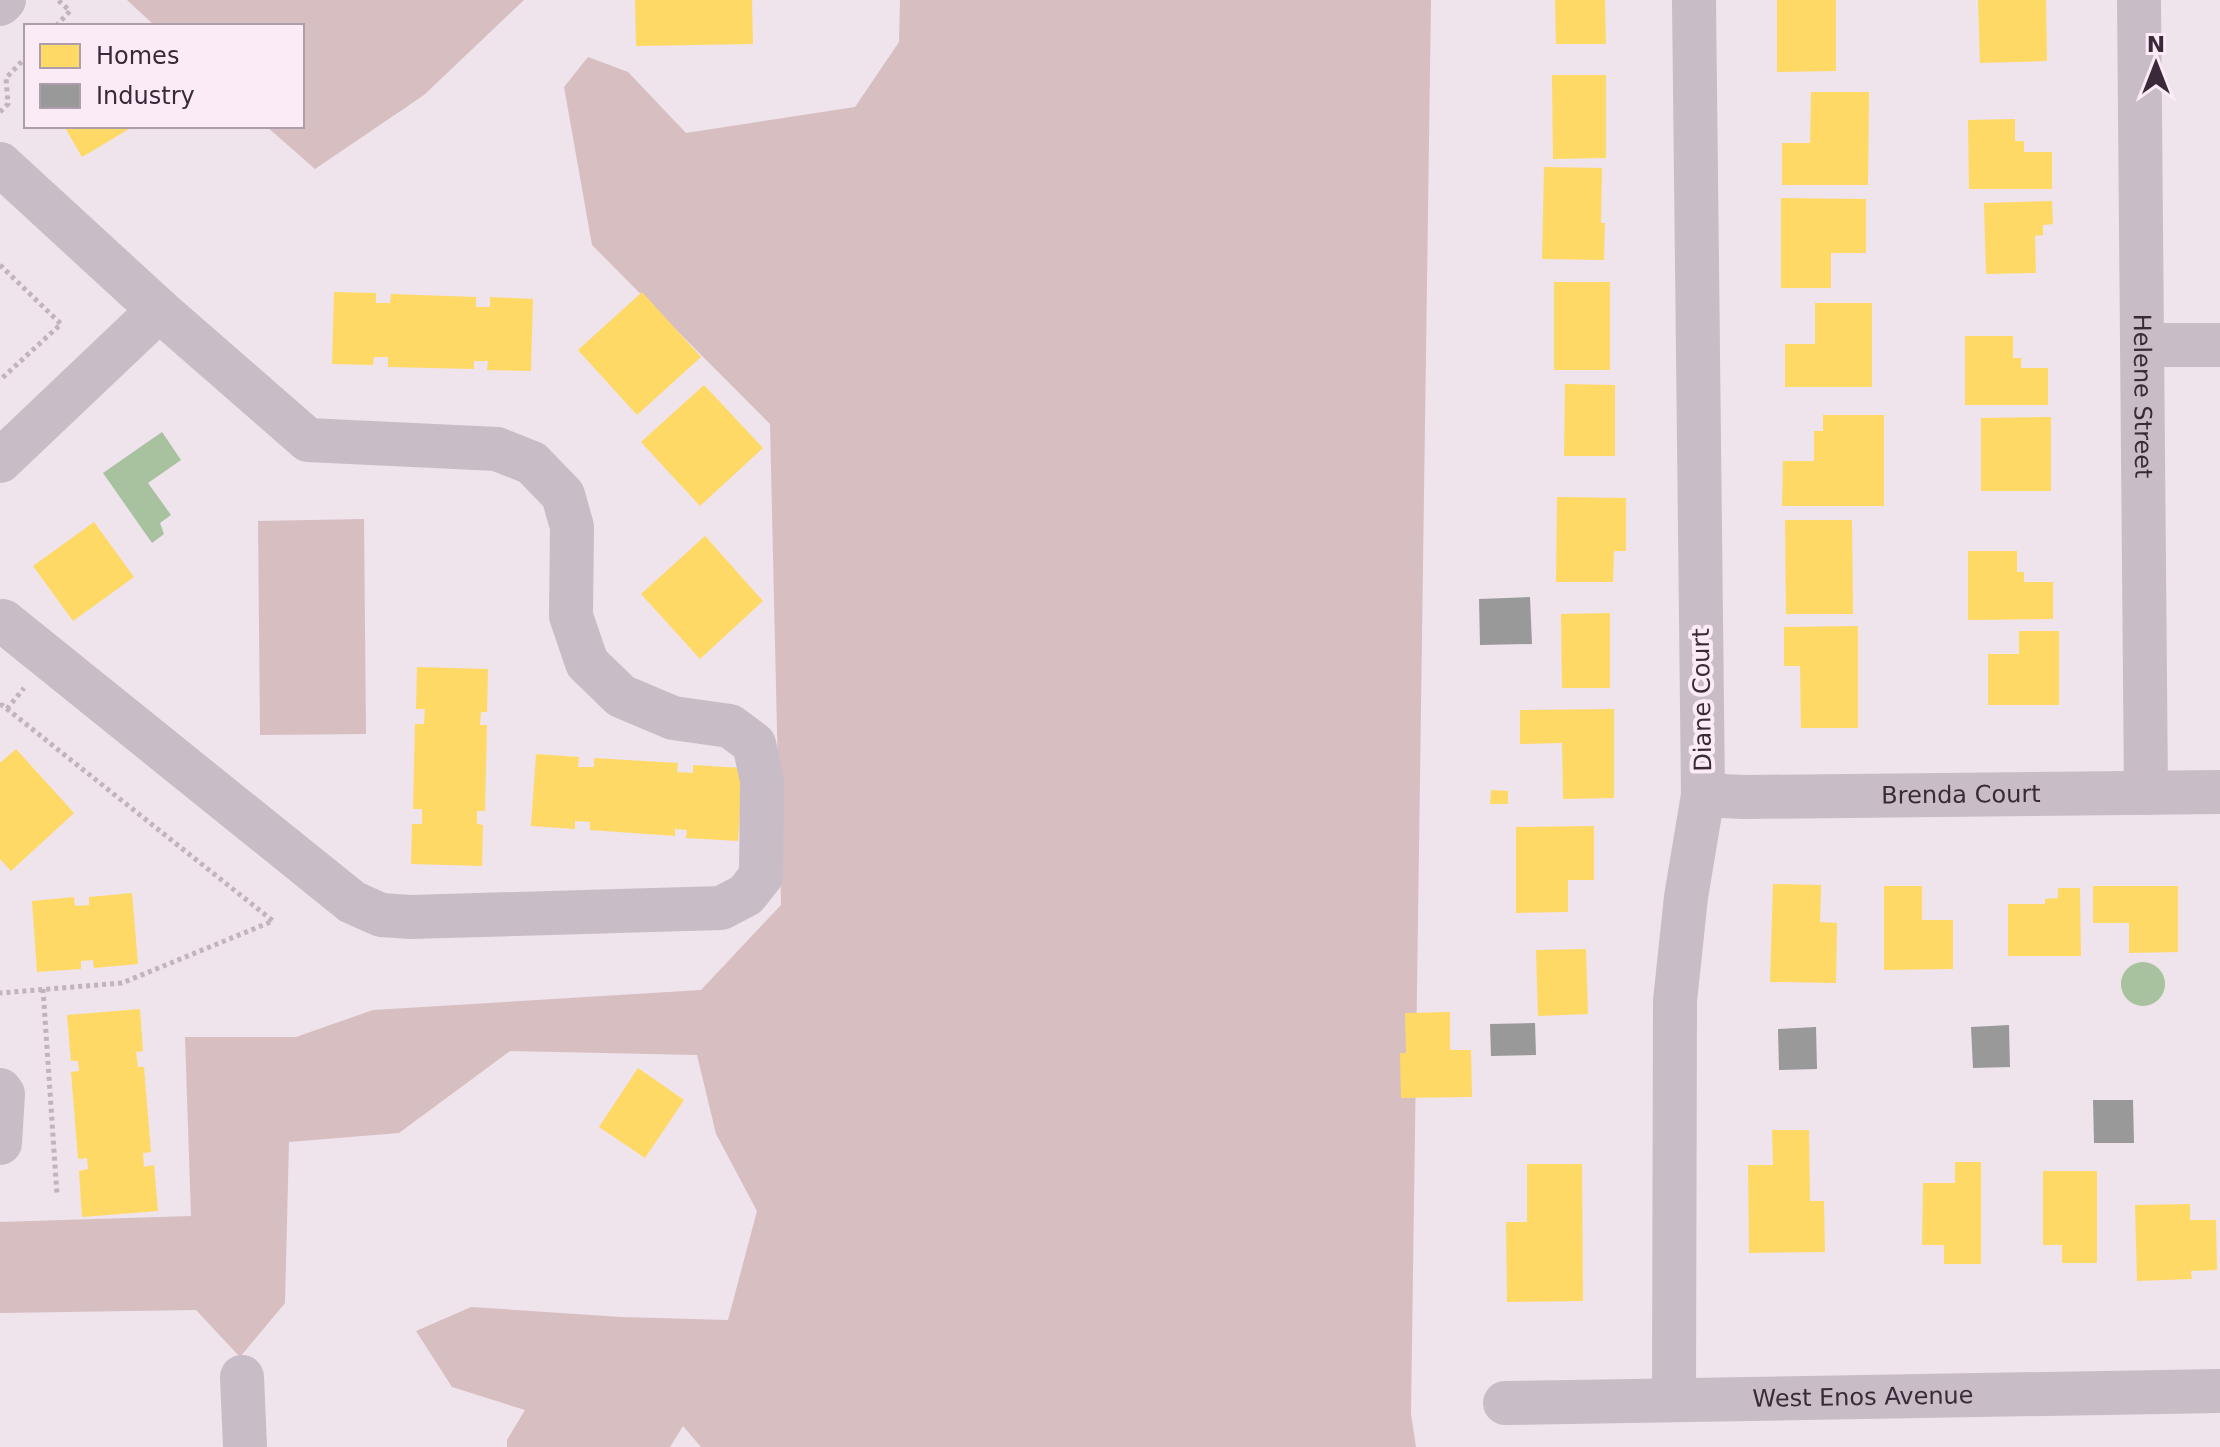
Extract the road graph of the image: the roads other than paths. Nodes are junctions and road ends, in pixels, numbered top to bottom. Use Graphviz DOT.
graph roads {
  1 [pos="1694,0"];
  2 [pos="2139,0"];
  3 [pos="0,164"];
  4 [pos="159,310"];
  5 [pos="2142,345"];
  6 [pos="2220,345"];
  7 [pos="0,461"];
  8 [pos="1,621"];
  9 [pos="2220,792"];
  10 [pos="2146,793"];
  11 [pos="1703,795"];
  12 [pos="0,1090"];
  13 [pos="0,1143"];
  14 [pos="242,1377"];
  15 [pos="2220,1391"];
  16 [pos="1674,1399"];
  17 [pos="1505,1403"];
  18 [pos="245,1447"];
  1 -- 11 [label="street, Diane Court"];
  2 -- 5 [label="street, Helene Street"];
  3 -- 4 [label="street"];
  4 -- 7 [label="street"];
  4 -- 8 [label="street"];
  5 -- 6 [label="street"];
  5 -- 10 [label="street, Helene Street"];
  9 -- 10 [label="street, Brenda Court"];
  10 -- 11 [label="street, Brenda Court"];
  11 -- 16 [label="street, Diane Court"];
  12 -- 13 [label="street"];
  14 -- 18 [label="street"];
  15 -- 16 [label="street, West Enos Avenue"];
  16 -- 17 [label="street, West Enos Avenue"];
}
